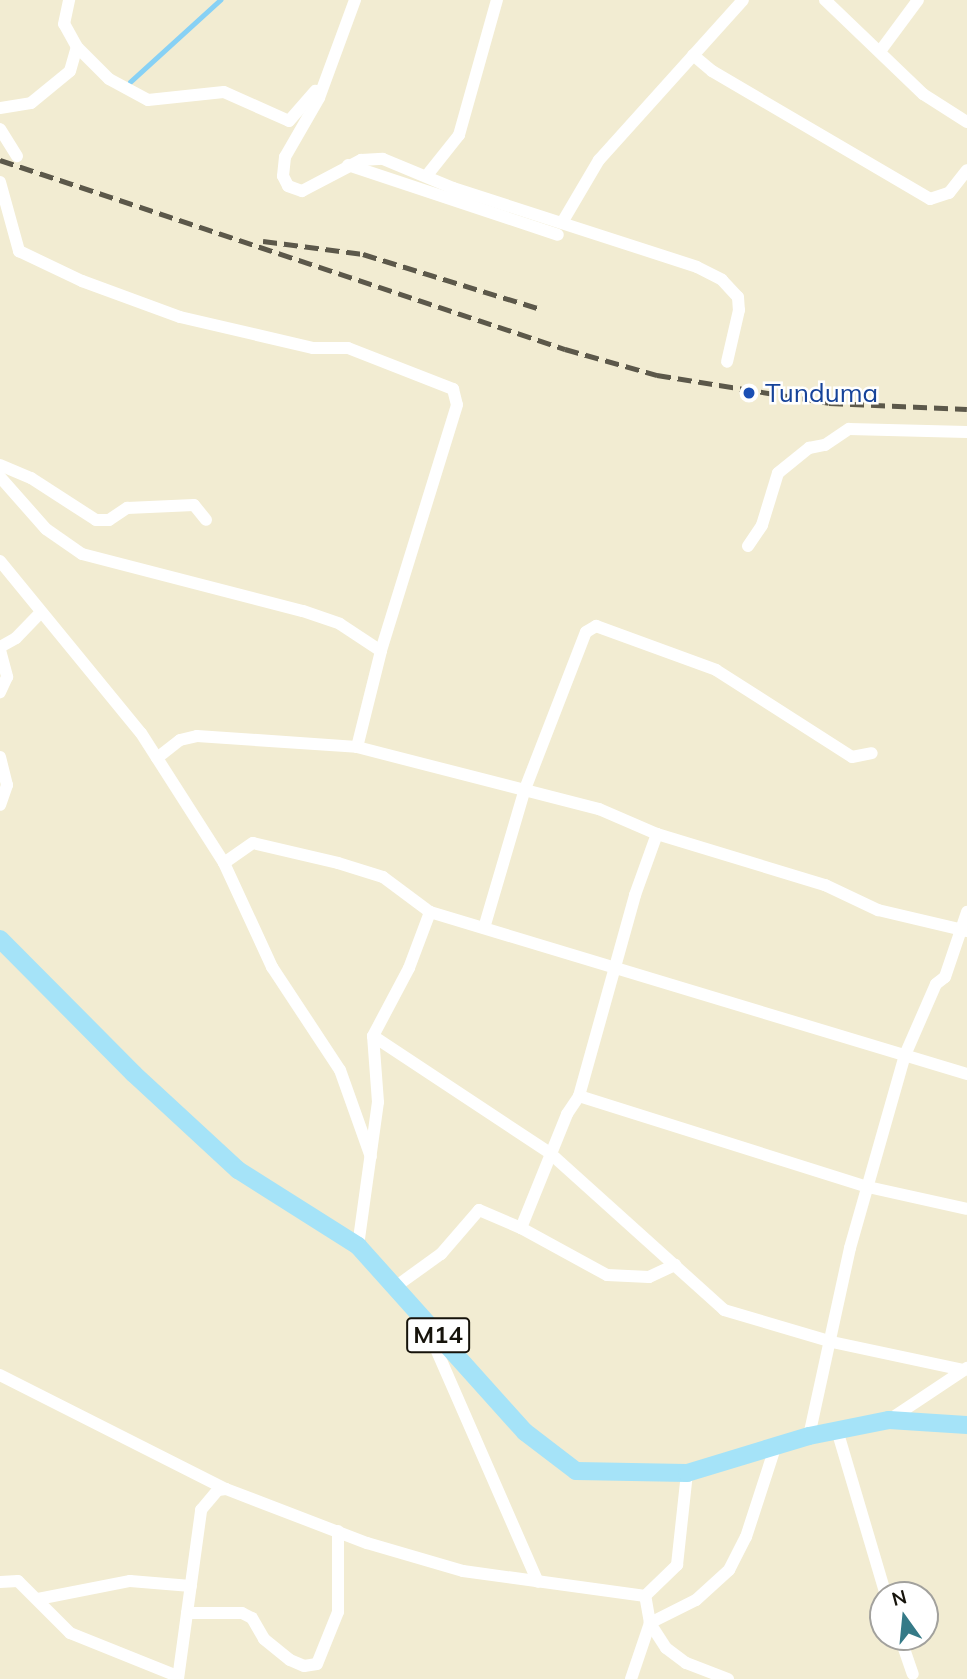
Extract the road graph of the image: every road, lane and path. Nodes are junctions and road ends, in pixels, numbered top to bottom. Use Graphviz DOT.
graph roads {
  1 [pos="69,0"];
  2 [pos="355,0"];
  3 [pos="497,0"];
  4 [pos="743,0"];
  5 [pos="825,0"];
  6 [pos="911,2"];
  7 [pos="77,47"];
  8 [pos="881,50"];
  9 [pos="693,55"];
  10 [pos="326,75"];
  11 [pos="0,108"];
  12 [pos="967,122"];
  13 [pos="0,129"];
  14 [pos="17,156"];
  15 [pos="348,165"];
  16 [pos="967,170"];
  17 [pos="428,174"];
  18 [pos="0,182"];
  19 [pos="563,221"];
  20 [pos="558,235"];
  21 [pos="727,362"];
  22 [pos="967,432"];
  23 [pos="0,465"];
  24 [pos="0,477"];
  25 [pos="206,520"];
  26 [pos="748,546"];
  27 [pos="0,561"];
  28 [pos="41,612"];
  29 [pos="0,649"];
  30 [pos="382,651"];
  31 [pos="0,692"];
  32 [pos="357,747"];
  33 [pos="872,753"];
  34 [pos="0,757"];
  35 [pos="157,758"];
  36 [pos="525,789"];
  37 [pos="0,805"];
  38 [pos="657,834"];
  39 [pos="224,863"];
  40 [pos="430,912"];
  41 [pos="967,912"];
  42 [pos="484,929"];
  43 [pos="965,930"];
  44 [pos="0,939"];
  45 [pos="615,971"];
  46 [pos="373,1036"];
  47 [pos="905,1055"];
  48 [pos="967,1074"];
  49 [pos="579,1096"];
  50 [pos="551,1154"];
  51 [pos="371,1157"];
  52 [pos="868,1187"];
  53 [pos="967,1209"];
  54 [pos="521,1228"];
  55 [pos="358,1246"];
  56 [pos="675,1265"];
  57 [pos="394,1287"];
  58 [pos="422,1317"];
  59 [pos="832,1342"];
  60 [pos="966,1369"];
  61 [pos="0,1376"];
  62 [pos="889,1420"];
  63 [pos="967,1425"];
  64 [pos="837,1430"];
  65 [pos="809,1437"];
  66 [pos="775,1448"];
  67 [pos="687,1473"];
  68 [pos="226,1489"];
  69 [pos="338,1531"];
  70 [pos="882,1581"];
  71 [pos="538,1582"];
  72 [pos="0,1583"];
  73 [pos="191,1586"];
  74 [pos="645,1596"];
  75 [pos="38,1599"];
  76 [pos="187,1614"];
  77 [pos="650,1623"];
  78 [pos="905,1651"];
  79 [pos="913,1674"];
  80 [pos="178,1678"];
  81 [pos="631,1679"];
  82 [pos="728,1679"];
  1 -- 7 [label="street"];
  2 -- 10 [label="street"];
  3 -- 17 [label="street"];
  4 -- 9 [label="street"];
  5 -- 8 [label="street"];
  6 -- 8 [label="street"];
  7 -- 10 [label="street"];
  7 -- 11 [label="street"];
  8 -- 12 [label="street"];
  9 -- 16 [label="street"];
  9 -- 19 [label="street"];
  10 -- 15 [label="street"];
  13 -- 14 [label="street"];
  15 -- 17 [label="street"];
  15 -- 20 [label="street"];
  17 -- 19 [label="street"];
  18 -- 30 [label="street"];
  19 -- 21 [label="street"];
  22 -- 26 [label="street"];
  23 -- 25 [label="street"];
  24 -- 30 [label="street"];
  27 -- 28 [label="street"];
  28 -- 29 [label="street"];
  28 -- 35 [label="street"];
  29 -- 31 [label="street"];
  30 -- 32 [label="street"];
  32 -- 35 [label="street"];
  32 -- 36 [label="street"];
  33 -- 36 [label="street"];
  34 -- 37 [label="street"];
  35 -- 39 [label="street"];
  36 -- 38 [label="street"];
  36 -- 42 [label="street"];
  38 -- 43 [label="street"];
  38 -- 45 [label="street"];
  39 -- 40 [label="street"];
  39 -- 51 [label="street"];
  40 -- 42 [label="street"];
  40 -- 46 [label="street"];
  41 -- 43 [label="street"];
  42 -- 45 [label="street"];
  43 -- 47 [label="street"];
  44 -- 55 [label="main road, M14"];
  45 -- 47 [label="street"];
  45 -- 49 [label="street"];
  46 -- 50 [label="street"];
  46 -- 51 [label="street"];
  47 -- 48 [label="street"];
  47 -- 52 [label="street"];
  49 -- 50 [label="street"];
  49 -- 52 [label="street"];
  50 -- 54 [label="street"];
  50 -- 56 [label="street"];
  51 -- 55 [label="street"];
  52 -- 53 [label="street"];
  52 -- 59 [label="street"];
  54 -- 56 [label="street"];
  54 -- 57 [label="street"];
  55 -- 57 [label="main road, M14"];
  56 -- 59 [label="street"];
  57 -- 58 [label="main road, M14"];
  58 -- 67 [label="main road, M14"];
  58 -- 71 [label="street"];
  59 -- 60 [label="street"];
  59 -- 65 [label="street"];
  60 -- 62 [label="street"];
  61 -- 68 [label="street"];
  62 -- 63 [label="main road, M14"];
  62 -- 64 [label="main road, M14"];
  64 -- 65 [label="main road, M14"];
  64 -- 70 [label="street"];
  65 -- 66 [label="main road, M14"];
  66 -- 67 [label="main road, M14"];
  66 -- 77 [label="street"];
  67 -- 74 [label="street"];
  68 -- 69 [label="street"];
  68 -- 73 [label="street"];
  69 -- 71 [label="street"];
  69 -- 76 [label="street"];
  71 -- 74 [label="street"];
  72 -- 75 [label="street"];
  73 -- 75 [label="street"];
  73 -- 76 [label="street"];
  74 -- 77 [label="street"];
  75 -- 80 [label="street"];
  76 -- 80 [label="street"];
  77 -- 81 [label="street"];
  77 -- 82 [label="street"];
  78 -- 79 [label="street"];
}
